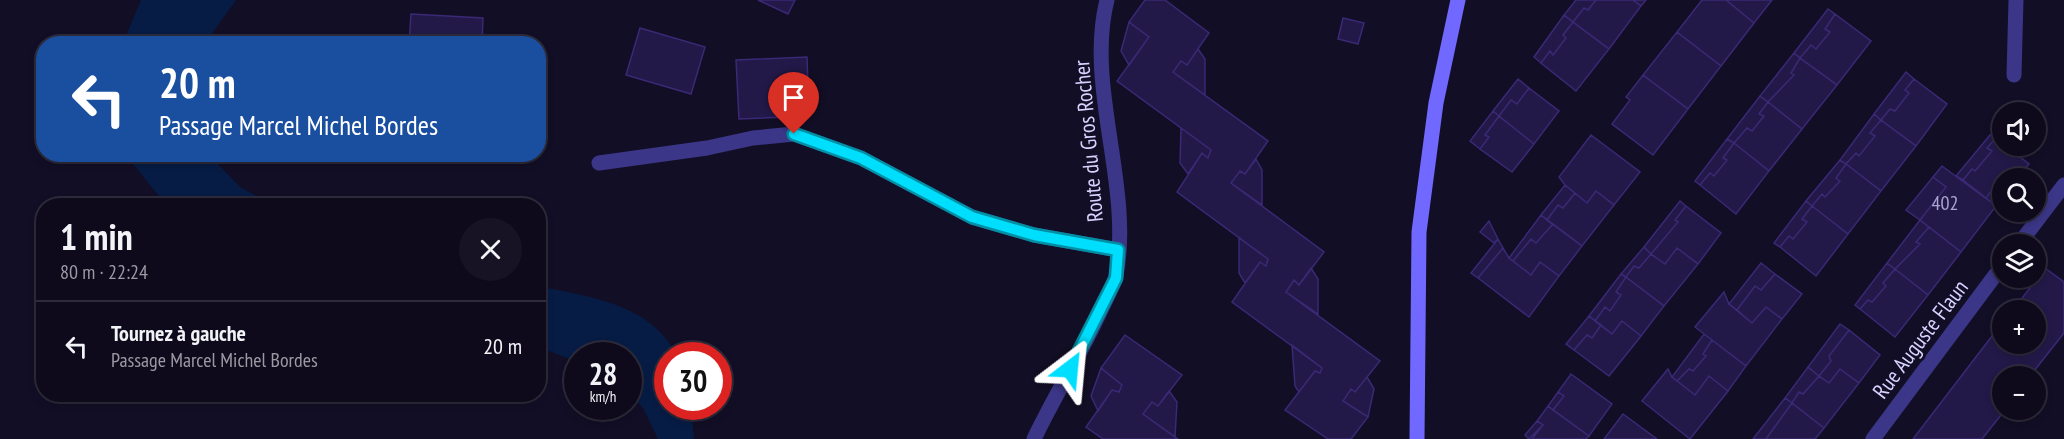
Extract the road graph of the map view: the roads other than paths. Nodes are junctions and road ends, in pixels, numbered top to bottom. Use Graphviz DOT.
graph roads {
  1 [pos="1107,0"];
  2 [pos="1458,0"];
  3 [pos="2016,0"];
  4 [pos="2014,75"];
  5 [pos="599,163"];
  6 [pos="2064,185"];
  7 [pos="2027,234"];
  8 [pos="1118,250"];
  9 [pos="1992,279"];
  10 [pos="1034,439"];
  11 [pos="1418,439"];
  12 [pos="1873,439"];
  1 -- 8 [label="street, Route du Gros Rocher"];
  2 -- 11 [label="street"];
  3 -- 4 [label="street"];
  5 -- 8 [label="street"];
  6 -- 7 [label="street"];
  8 -- 10 [label="street, Route du Gros Rocher"];
  9 -- 12 [label="street, Rue Auguste Flaun"];
}
